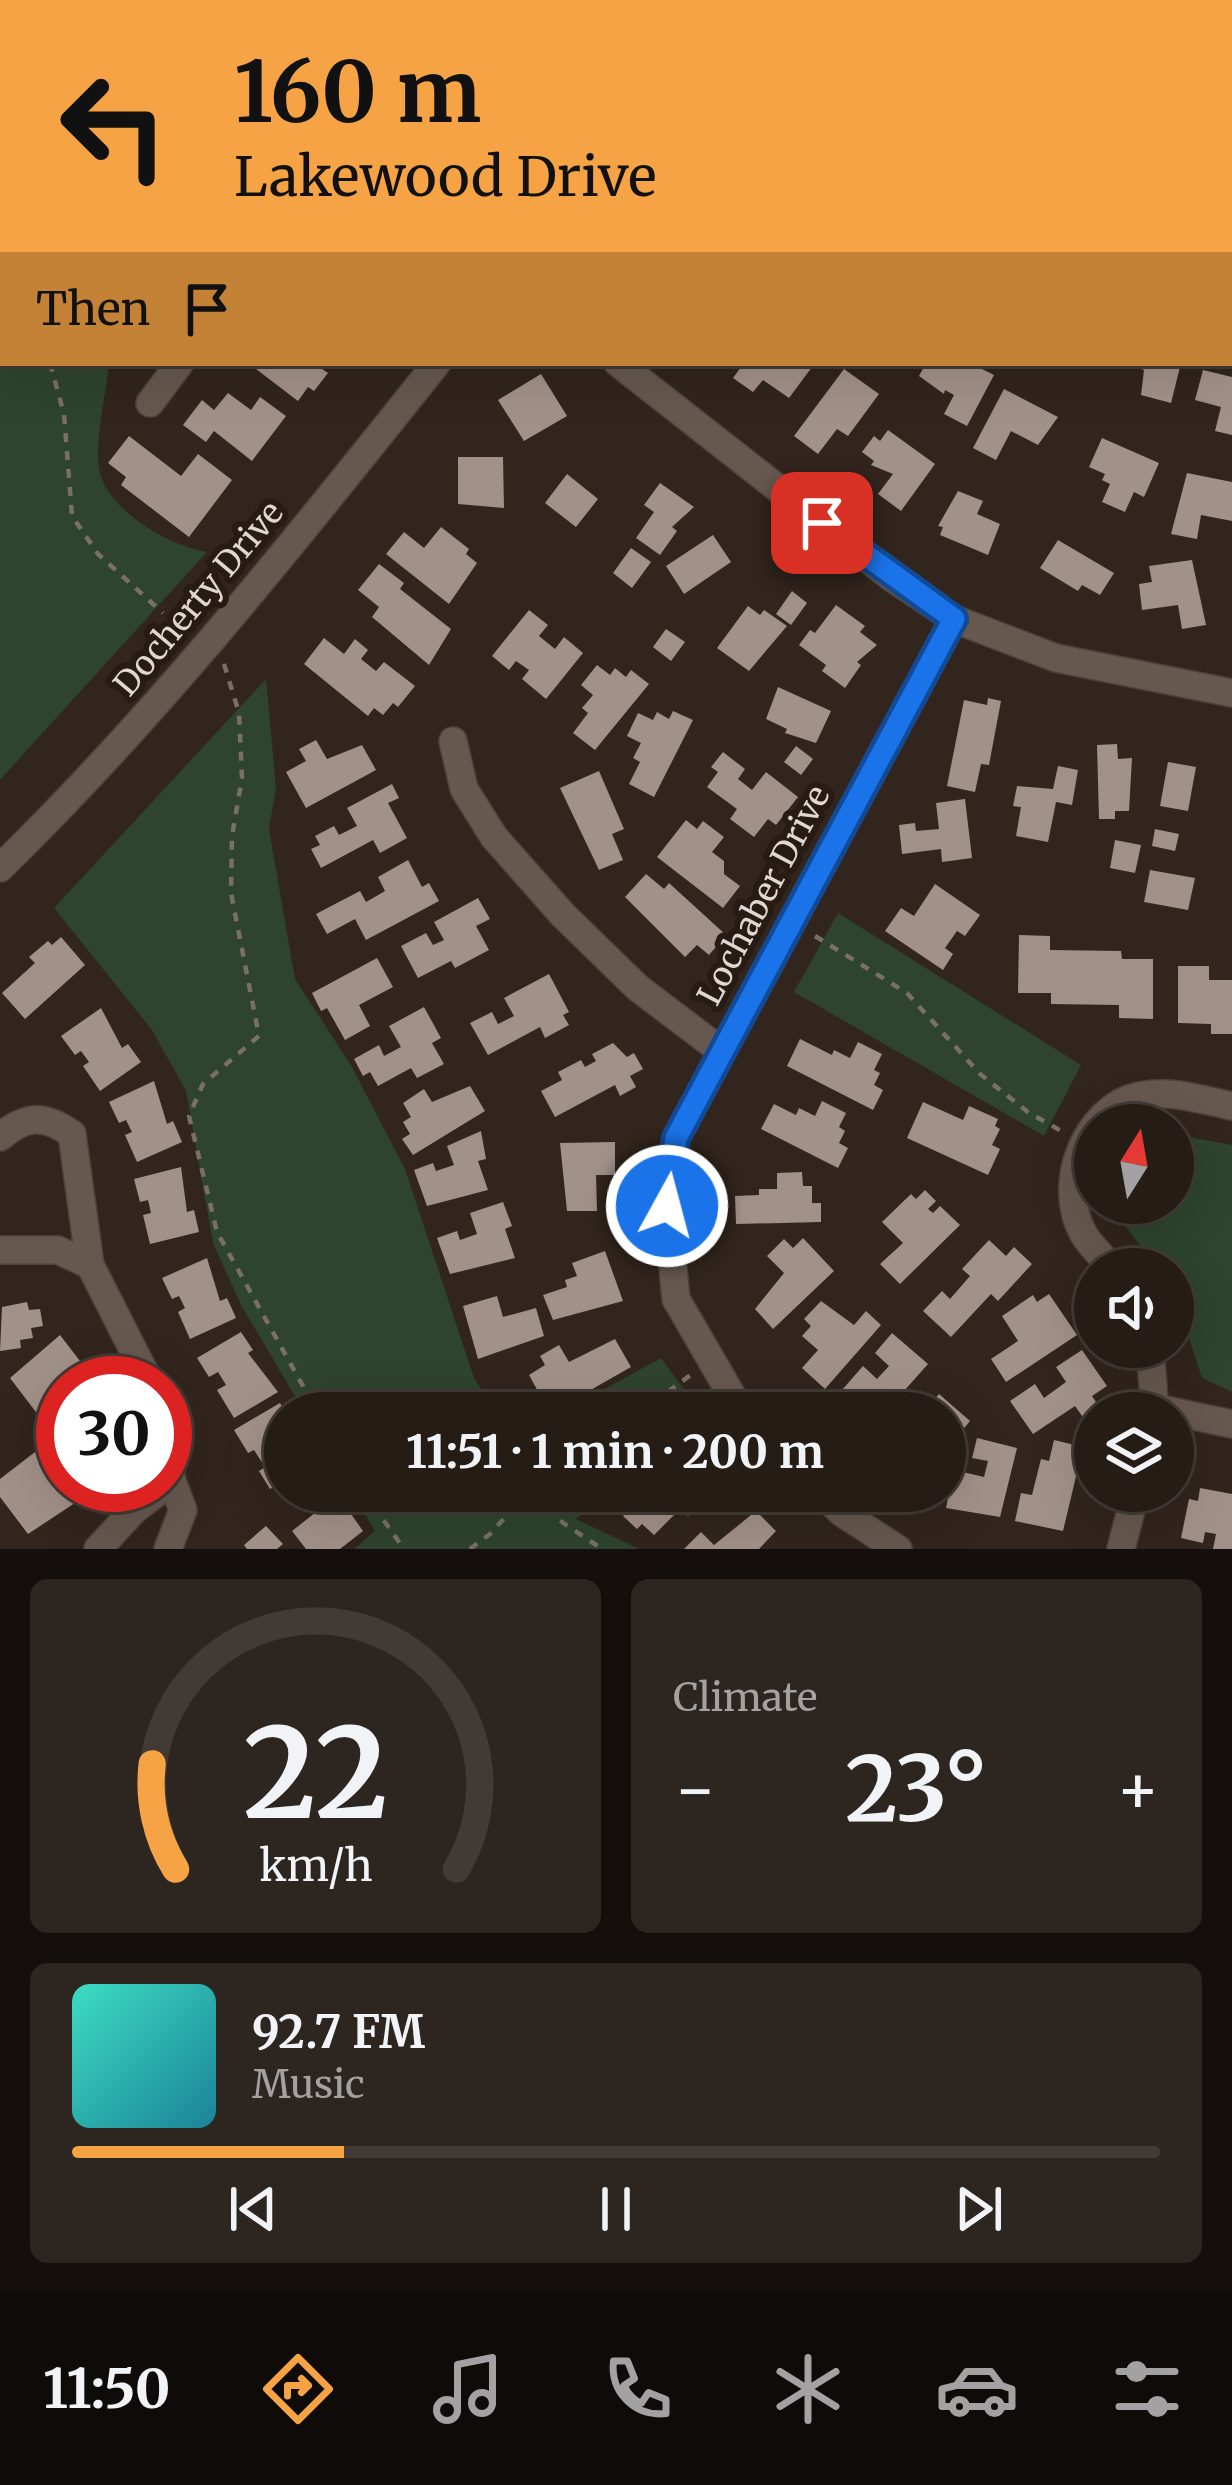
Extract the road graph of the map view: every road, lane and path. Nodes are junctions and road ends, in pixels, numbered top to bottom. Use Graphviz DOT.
graph roads {
  1 [pos="51,366"];
  2 [pos="178,366"];
  3 [pos="435,366"];
  4 [pos="622,366"];
  5 [pos="150,404"];
  6 [pos="163,613"];
  7 [pos="954,619"];
  8 [pos="216,635"];
  9 [pos="1232,693"];
  10 [pos="453,741"];
  11 [pos="0,868"];
  12 [pos="790,920"];
  13 [pos="720,1050"];
  14 [pos="1117,1104"];
  15 [pos="1232,1106"];
  16 [pos="0,1137"];
  17 [pos="1074,1139"];
  18 [pos="0,1250"];
  19 [pos="90,1265"];
  20 [pos="136,1356"];
  21 [pos="711,1359"];
  22 [pos="306,1392"];
  23 [pos="667,1392"];
  24 [pos="730,1392"];
  25 [pos="1194,1418"];
  26 [pos="1232,1424"];
  27 [pos="132,1512"];
  28 [pos="182,1512"];
  29 [pos="378,1512"];
  30 [pos="510,1512"];
  31 [pos="554,1512"];
  32 [pos="841,1512"];
  33 [pos="1131,1512"];
  34 [pos="98,1549"];
  35 [pos="169,1549"];
  36 [pos="404,1549"];
  37 [pos="470,1549"];
  38 [pos="602,1549"];
  39 [pos="898,1549"];
  40 [pos="1121,1549"];
  1 -- 6 [label="path"];
  2 -- 5 [label="street"];
  3 -- 8 [label="street, Docherty Drive"];
  4 -- 7 [label="street"];
  7 -- 9 [label="street"];
  7 -- 12 [label="street, Lochaber Drive"];
  8 -- 11 [label="street, Docherty Drive"];
  8 -- 22 [label="path"];
  10 -- 13 [label="street"];
  12 -- 13 [label="street, Lochaber Drive"];
  12 -- 17 [label="path"];
  13 -- 21 [label="street, Lochaber Drive"];
  14 -- 15 [label="street"];
  16 -- 19 [label="street"];
  18 -- 19 [label="street"];
  19 -- 20 [label="street"];
  21 -- 23 [label="path"];
  21 -- 24 [label="street, Lochaber Drive"];
  25 -- 26 [label="street"];
  27 -- 34 [label="street"];
  28 -- 35 [label="street"];
  29 -- 36 [label="path"];
  30 -- 37 [label="path"];
  31 -- 38 [label="path"];
  32 -- 39 [label="street"];
  33 -- 40 [label="street"];
}
